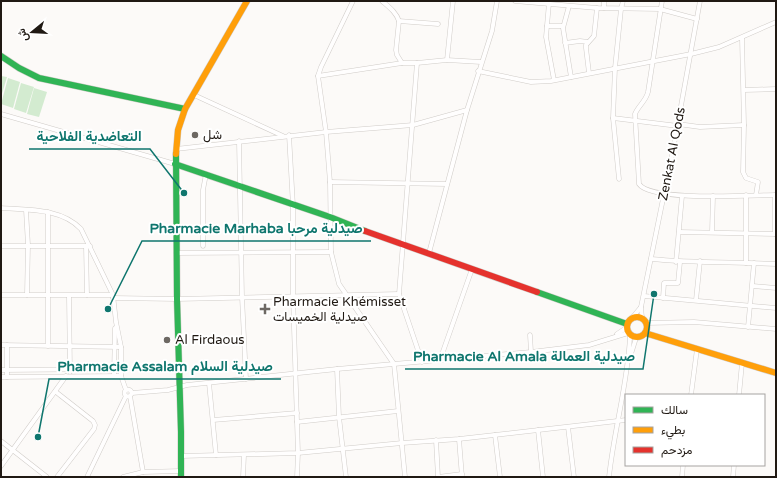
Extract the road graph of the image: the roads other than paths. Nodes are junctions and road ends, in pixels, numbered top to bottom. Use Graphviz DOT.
graph roads {
  1 [pos="247,1"];
  2 [pos="353,1"];
  3 [pos="382,1"];
  4 [pos="453,1"];
  5 [pos="497,1"];
  6 [pos="515,1"];
  7 [pos="530,1"];
  8 [pos="576,1"];
  9 [pos="604,1"];
  10 [pos="623,1"];
  11 [pos="662,1"];
  12 [pos="700,1"];
  13 [pos="548,2"];
  14 [pos="569,6"];
  15 [pos="576,6"];
  16 [pos="597,8"];
  17 [pos="604,8"];
  18 [pos="621,9"];
  19 [pos="660,9"];
  20 [pos="696,19"];
  21 [pos="399,21"];
  22 [pos="776,22"];
  23 [pos="438,24"];
  24 [pos="547,26"];
  25 [pos="563,26"];
  26 [pos="742,38"];
  27 [pos="588,42"];
  28 [pos="565,43"];
  29 [pos="691,54"];
  30 [pos="1,56"];
  31 [pos="447,60"];
  32 [pos="653,61"];
  33 [pos="482,62"];
  34 [pos="402,63"];
  35 [pos="417,63"];
  36 [pos="615,68"];
  37 [pos="478,71"];
  38 [pos="589,73"];
  39 [pos="318,76"];
  40 [pos="572,77"];
  41 [pos="554,80"];
  42 [pos="776,89"];
  43 [pos="744,90"];
  44 [pos="194,95"];
  45 [pos="185,109"];
  46 [pos="467,110"];
  47 [pos="1,114"];
  48 [pos="613,118"];
  49 [pos="635,120"];
  50 [pos="413,124"];
  51 [pos="678,125"];
  52 [pos="744,125"];
  53 [pos="326,132"];
  54 [pos="283,136"];
  55 [pos="289,136"];
  56 [pos="239,141"];
  57 [pos="176,149"];
  58 [pos="175,164"];
  59 [pos="206,174"];
  60 [pos="619,179"];
  61 [pos="330,182"];
  62 [pos="408,183"];
  63 [pos="447,184"];
  64 [pos="240,186"];
  65 [pos="664,194"];
  66 [pos="756,195"];
  67 [pos="776,195"];
  68 [pos="682,196"];
  69 [pos="713,196"];
  70 [pos="746,196"];
  71 [pos="293,206"];
  72 [pos="1,208"];
  73 [pos="26,210"];
  74 [pos="48,212"];
  75 [pos="330,217"];
  76 [pos="679,232"];
  77 [pos="712,232"];
  78 [pos="746,233"];
  79 [pos="775,234"];
  80 [pos="403,244"];
  81 [pos="28,245"];
  82 [pos="48,245"];
  83 [pos="1,246"];
  84 [pos="88,246"];
  85 [pos="203,246"];
  86 [pos="293,252"];
  87 [pos="331,252"];
  88 [pos="176,253"];
  89 [pos="242,253"];
  90 [pos="429,253"];
  91 [pos="651,259"];
  92 [pos="700,261"];
  93 [pos="678,262"];
  94 [pos="754,263"];
  95 [pos="746,264"];
  96 [pos="776,264"];
  97 [pos="472,269"];
  98 [pos="753,286"];
  99 [pos="776,288"];
  100 [pos="399,294"];
  101 [pos="1,295"];
  102 [pos="27,295"];
  103 [pos="87,295"];
  104 [pos="346,295"];
  105 [pos="48,296"];
  106 [pos="69,296"];
  107 [pos="293,296"];
  108 [pos="644,296"];
  109 [pos="113,297"];
  110 [pos="242,297"];
  111 [pos="663,298"];
  112 [pos="177,299"];
  113 [pos="696,300"];
  114 [pos="751,306"];
  115 [pos="641,307"];
  116 [pos="776,308"];
  117 [pos="644,320"];
  118 [pos="116,322"];
  119 [pos="748,327"];
  120 [pos="630,328"];
  121 [pos="776,329"];
  122 [pos="646,331"];
  123 [pos="530,335"];
  124 [pos="1,345"];
  125 [pos="7,345"];
  126 [pos="48,346"];
  127 [pos="70,346"];
  128 [pos="114,346"];
  129 [pos="121,347"];
  130 [pos="696,349"];
  131 [pos="531,352"];
  132 [pos="440,360"];
  133 [pos="422,362"];
  134 [pos="742,363"];
  135 [pos="394,364"];
  136 [pos="114,369"];
  137 [pos="121,369"];
  138 [pos="337,369"];
  139 [pos="1,370"];
  140 [pos="7,370"];
  141 [pos="70,370"];
  142 [pos="776,373"];
  143 [pos="296,374"];
  144 [pos="68,376"];
  145 [pos="114,376"];
  146 [pos="121,376"];
  147 [pos="1,377"];
  148 [pos="7,377"];
  149 [pos="246,379"];
  150 [pos="209,383"];
  151 [pos="180,386"];
  152 [pos="56,392"];
  153 [pos="691,394"];
  154 [pos="739,394"];
  155 [pos="129,395"];
  156 [pos="398,411"];
  157 [pos="297,413"];
  158 [pos="339,417"];
  159 [pos="213,420"];
  160 [pos="625,420"];
  161 [pos="618,421"];
  162 [pos="297,422"];
  163 [pos="568,427"];
  164 [pos="538,430"];
  165 [pos="495,435"];
  166 [pos="459,439"];
  167 [pos="436,440"];
  168 [pos="1,441"];
  169 [pos="402,443"];
  170 [pos="343,449"];
  171 [pos="13,451"];
  172 [pos="298,453"];
  173 [pos="216,455"];
  174 [pos="244,455"];
  175 [pos="181,456"];
  176 [pos="1,466"];
  177 [pos="684,466"];
  178 [pos="734,466"];
  179 [pos="143,472"];
  180 [pos="181,474"];
  181 [pos="462,476"];
  182 [pos="47,477"];
  183 [pos="57,477"];
  184 [pos="87,477"];
  185 [pos="123,477"];
  186 [pos="243,477"];
  187 [pos="297,477"];
  188 [pos="346,477"];
  189 [pos="405,477"];
  190 [pos="438,477"];
  191 [pos="500,477"];
  192 [pos="544,477"];
  193 [pos="574,477"];
  194 [pos="609,477"];
  195 [pos="682,477"];
  196 [pos="733,477"];
  1 -- 44 [label="street"];
  2 -- 39 [label="street"];
  3 -- 21 [label="street"];
  4 -- 31 [label="street"];
  5 -- 33 [label="street"];
  6 -- 7 [label="street"];
  7 -- 13 [label="street"];
  8 -- 15 [label="street"];
  9 -- 17 [label="street"];
  10 -- 18 [label="street"];
  11 -- 19 [label="street"];
  12 -- 20 [label="street, Zenkat Al Qods"];
  13 -- 14 [label="street"];
  13 -- 24 [label="street"];
  14 -- 15 [label="street"];
  14 -- 25 [label="street"];
  15 -- 16 [label="street"];
  16 -- 17 [label="street"];
  16 -- 27 [label="street"];
  17 -- 18 [label="street"];
  18 -- 19 [label="street"];
  18 -- 36 [label="street"];
  19 -- 20 [label="street"];
  19 -- 32 [label="street"];
  20 -- 29 [label="street, Zenkat Al Qods"];
  21 -- 23 [label="street"];
  21 -- 34 [label="street"];
  22 -- 26 [label="street"];
  24 -- 25 [label="street"];
  24 -- 41 [label="street"];
  25 -- 28 [label="street"];
  26 -- 29 [label="street"];
  26 -- 43 [label="street"];
  27 -- 28 [label="street"];
  27 -- 38 [label="street"];
  28 -- 40 [label="street"];
  29 -- 32 [label="street"];
  29 -- 51 [label="street, Zenkat Al Qods"];
  30 -- 45 [label="street"];
  31 -- 33 [label="street"];
  31 -- 35 [label="street"];
  32 -- 36 [label="street"];
  32 -- 49 [label="street"];
  33 -- 37 [label="street"];
  34 -- 35 [label="street"];
  34 -- 39 [label="street"];
  35 -- 50 [label="street"];
  36 -- 38 [label="street"];
  36 -- 48 [label="street"];
  37 -- 41 [label="street"];
  37 -- 46 [label="street"];
  38 -- 40 [label="street"];
  39 -- 53 [label="street"];
  40 -- 41 [label="street"];
  42 -- 43 [label="street"];
  43 -- 52 [label="street"];
  44 -- 45 [label="street"];
  44 -- 54 [label="street"];
  45 -- 57 [label="street"];
  46 -- 50 [label="street"];
  46 -- 63 [label="street"];
  47 -- 58 [label="street"];
  48 -- 49 [label="street"];
  48 -- 60 [label="street"];
  49 -- 51 [label="street"];
  49 -- 65 [label="street"];
  50 -- 53 [label="street"];
  50 -- 62 [label="street"];
  51 -- 52 [label="street"];
  51 -- 65 [label="street, Zenkat Al Qods"];
  52 -- 66 [label="street"];
  53 -- 55 [label="street"];
  53 -- 61 [label="street"];
  54 -- 55 [label="street"];
  54 -- 56 [label="street"];
  55 -- 71 [label="street"];
  56 -- 57 [label="street"];
  56 -- 64 [label="street"];
  57 -- 58 [label="street"];
  58 -- 59 [label="street"];
  58 -- 88 [label="street"];
  59 -- 64 [label="street"];
  59 -- 85 [label="street"];
  61 -- 62 [label="street"];
  61 -- 75 [label="street"];
  62 -- 63 [label="street"];
  62 -- 80 [label="street"];
  63 -- 90 [label="street"];
  64 -- 71 [label="street"];
  64 -- 89 [label="street"];
  65 -- 68 [label="street"];
  65 -- 91 [label="street, Zenkat Al Qods"];
  66 -- 67 [label="street"];
  66 -- 70 [label="street"];
  67 -- 79 [label="street"];
  68 -- 69 [label="street"];
  68 -- 76 [label="street"];
  69 -- 70 [label="street"];
  69 -- 77 [label="street"];
  70 -- 78 [label="street"];
  71 -- 75 [label="street"];
  71 -- 86 [label="street"];
  72 -- 73 [label="street"];
  73 -- 74 [label="street"];
  73 -- 81 [label="street"];
  74 -- 82 [label="street"];
  74 -- 84 [label="street"];
  75 -- 80 [label="street"];
  75 -- 87 [label="street"];
  76 -- 77 [label="street"];
  76 -- 93 [label="street"];
  77 -- 78 [label="street"];
  78 -- 79 [label="street"];
  78 -- 95 [label="street"];
  80 -- 90 [label="street"];
  80 -- 100 [label="street"];
  81 -- 82 [label="street"];
  81 -- 83 [label="street"];
  81 -- 102 [label="street"];
  82 -- 84 [label="street"];
  82 -- 105 [label="street"];
  84 -- 103 [label="street"];
  84 -- 109 [label="street"];
  86 -- 87 [label="street"];
  86 -- 89 [label="street"];
  86 -- 107 [label="street"];
  87 -- 104 [label="street"];
  88 -- 89 [label="street"];
  88 -- 112 [label="street"];
  89 -- 110 [label="street"];
  90 -- 97 [label="street"];
  91 -- 93 [label="street"];
  91 -- 108 [label="street, Zenkat Al Qods"];
  92 -- 93 [label="street"];
  92 -- 95 [label="street"];
  92 -- 113 [label="street"];
  93 -- 111 [label="street"];
  94 -- 95 [label="street"];
  94 -- 96 [label="street"];
  94 -- 98 [label="street"];
  97 -- 120 [label="street"];
  97 -- 132 [label="street"];
  98 -- 99 [label="street"];
  98 -- 114 [label="street"];
  100 -- 104 [label="street"];
  100 -- 133 [label="street"];
  101 -- 102 [label="street"];
  102 -- 105 [label="street"];
  103 -- 106 [label="street"];
  103 -- 109 [label="street"];
  104 -- 107 [label="street"];
  104 -- 135 [label="street"];
  105 -- 106 [label="street"];
  105 -- 126 [label="street"];
  106 -- 127 [label="street"];
  107 -- 110 [label="street"];
  107 -- 143 [label="street"];
  108 -- 111 [label="street"];
  108 -- 115 [label="street, Zenkat Al Qods"];
  109 -- 112 [label="street"];
  109 -- 118 [label="street"];
  110 -- 112 [label="street"];
  110 -- 149 [label="street"];
  111 -- 113 [label="street"];
  112 -- 151 [label="street"];
  113 -- 114 [label="street"];
  114 -- 116 [label="street"];
  114 -- 119 [label="street"];
  115 -- 117 [label="street"];
  115 -- 120 [label="street"];
  117 -- 119 [label="street"];
  117 -- 120 [label="street"];
  117 -- 122 [label="street"];
  118 -- 128 [label="street"];
  118 -- 129 [label="street"];
  119 -- 121 [label="street"];
  120 -- 122 [label="street"];
  120 -- 131 [label="street"];
  120 -- 161 [label="street"];
  122 -- 130 [label="street"];
  123 -- 131 [label="street"];
  124 -- 125 [label="street"];
  125 -- 126 [label="street"];
  125 -- 140 [label="street"];
  126 -- 127 [label="street"];
  127 -- 128 [label="street"];
  127 -- 141 [label="street"];
  128 -- 129 [label="street"];
  128 -- 136 [label="street"];
  129 -- 137 [label="street"];
  130 -- 134 [label="street"];
  130 -- 153 [label="street"];
  131 -- 132 [label="street"];
  132 -- 133 [label="street"];
  133 -- 135 [label="street"];
  134 -- 142 [label="street"];
  134 -- 154 [label="street"];
  135 -- 138 [label="street"];
  135 -- 156 [label="street"];
  136 -- 137 [label="street"];
  136 -- 141 [label="street"];
  136 -- 145 [label="street"];
  137 -- 146 [label="street"];
  138 -- 143 [label="street"];
  138 -- 158 [label="street"];
  139 -- 140 [label="street"];
  140 -- 141 [label="street"];
  140 -- 148 [label="street"];
  141 -- 144 [label="street"];
  143 -- 149 [label="street"];
  143 -- 157 [label="street"];
  144 -- 145 [label="street"];
  144 -- 148 [label="street"];
  144 -- 152 [label="street"];
  145 -- 146 [label="street"];
  146 -- 155 [label="street"];
  147 -- 148 [label="street"];
  149 -- 150 [label="street"];
  150 -- 151 [label="street"];
  150 -- 159 [label="street"];
  151 -- 155 [label="street"];
  151 -- 175 [label="street"];
  152 -- 171 [label="street"];
  152 -- 183 [label="street"];
  155 -- 179 [label="street"];
  155 -- 184 [label="street"];
  156 -- 158 [label="street"];
  156 -- 169 [label="street"];
  157 -- 159 [label="street"];
  157 -- 162 [label="street"];
  158 -- 162 [label="street"];
  158 -- 170 [label="street"];
  159 -- 173 [label="street"];
  160 -- 161 [label="street"];
  161 -- 163 [label="street"];
  161 -- 194 [label="street"];
  162 -- 172 [label="street"];
  163 -- 164 [label="street"];
  163 -- 193 [label="street"];
  164 -- 165 [label="street"];
  164 -- 192 [label="street"];
  165 -- 166 [label="street"];
  165 -- 191 [label="street"];
  166 -- 167 [label="street"];
  166 -- 181 [label="street"];
  167 -- 169 [label="street"];
  167 -- 190 [label="street"];
  168 -- 171 [label="street"];
  169 -- 170 [label="street"];
  169 -- 189 [label="street"];
  170 -- 172 [label="street"];
  170 -- 188 [label="street"];
  171 -- 176 [label="street"];
  171 -- 182 [label="street"];
  172 -- 174 [label="street"];
  172 -- 187 [label="street"];
  173 -- 174 [label="street"];
  173 -- 175 [label="street"];
  174 -- 186 [label="street"];
  175 -- 180 [label="street"];
  177 -- 195 [label="street"];
  178 -- 196 [label="street"];
  179 -- 180 [label="street"];
  179 -- 185 [label="street"];
  181 -- 190 [label="street"];
}
